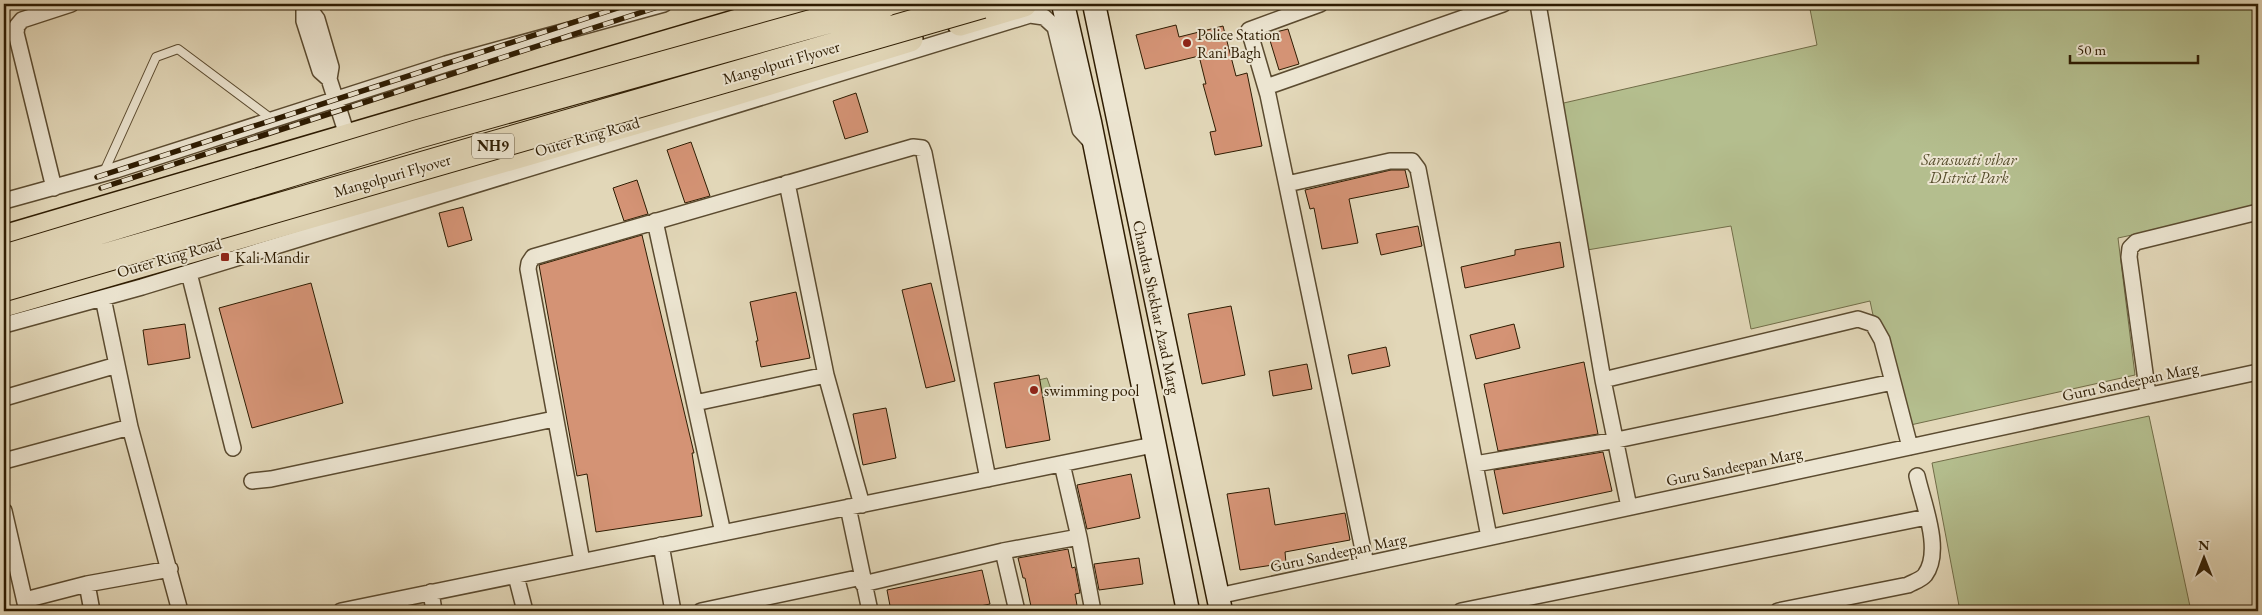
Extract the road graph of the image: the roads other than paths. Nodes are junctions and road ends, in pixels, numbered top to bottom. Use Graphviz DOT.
graph roads {
  1 [pos="71,4"];
  2 [pos="305,4"];
  3 [pos="664,4"];
  4 [pos="799,4"];
  5 [pos="883,4"];
  6 [pos="982,4"];
  7 [pos="1024,4"];
  8 [pos="1063,4"];
  9 [pos="1094,4"];
  10 [pos="1320,4"];
  11 [pos="1503,4"];
  12 [pos="1538,4"];
  13 [pos="725,26"];
  14 [pos="1266,87"];
  15 [pos="744,90"];
  16 [pos="336,100"];
  17 [pos="1117,114"];
  18 [pos="1089,117"];
  19 [pos="273,120"];
  20 [pos="348,138"];
  21 [pos="1095,146"];
  22 [pos="102,174"];
  23 [pos="787,183"];
  24 [pos="1287,184"];
  25 [pos="54,188"];
  26 [pos="4,202"];
  27 [pos="2258,212"];
  28 [pos="655,222"];
  29 [pos="4,238"];
  30 [pos="4,259"];
  31 [pos="190,273"];
  32 [pos="4,287"];
  33 [pos="102,298"];
  34 [pos="4,304"];
  35 [pos="4,326"];
  36 [pos="117,365"];
  37 [pos="2258,372"];
  38 [pos="826,375"];
  39 [pos="1603,380"];
  40 [pos="1893,382"];
  41 [pos="2148,395"];
  42 [pos="4,398"];
  43 [pos="695,403"];
  44 [pos="554,419"];
  45 [pos="130,426"];
  46 [pos="1617,440"];
  47 [pos="1154,445"];
  48 [pos="1910,446"];
  49 [pos="233,448"];
  50 [pos="4,461"];
  51 [pos="1062,464"];
  52 [pos="1475,464"];
  53 [pos="1917,476"];
  54 [pos="988,479"];
  55 [pos="252,481"];
  56 [pos="855,506"];
  57 [pos="1629,507"];
  58 [pos="4,511"];
  59 [pos="1927,517"];
  60 [pos="723,533"];
  61 [pos="1080,538"];
  62 [pos="1490,538"];
  63 [pos="661,545"];
  64 [pos="1003,551"];
  65 [pos="582,561"];
  66 [pos="9,564"];
  67 [pos="1366,564"];
  68 [pos="170,569"];
  69 [pos="516,576"];
  70 [pos="863,580"];
  71 [pos="87,584"];
  72 [pos="431,592"];
  73 [pos="1219,604"];
  74 [pos="26,606"];
  75 [pos="92,611"];
  76 [pos="180,611"];
  77 [pos="341,611"];
  78 [pos="434,611"];
  79 [pos="525,611"];
  80 [pos="673,611"];
  81 [pos="701,611"];
  82 [pos="870,611"];
  83 [pos="1017,611"];
  84 [pos="1093,611"];
  85 [pos="1188,611"];
  86 [pos="1461,611"];
  87 [pos="1778,611"];
  1 -- 25 [label="street"];
  2 -- 16 [label="street"];
  3 -- 16 [label="street"];
  4 -- 13 [label="main road"];
  5 -- 30 [label="highway, Mangolpuri Flyover / NH9, bridge"];
  6 -- 32 [label="highway, Mangolpuri Flyover / NH9, bridge"];
  7 -- 15 [label="main road, Outer Ring Road"];
  8 -- 18 [label="street, Chandra Shekhar Azad Marg"];
  9 -- 17 [label="street, Chandra Shekhar Azad Marg"];
  10 -- 14 [label="street"];
  11 -- 14 [label="street"];
  12 -- 39 [label="street"];
  13 -- 15 [label="main road"];
  13 -- 20 [label="main road"];
  14 -- 24 [label="street"];
  15 -- 34 [label="main road, Outer Ring Road"];
  16 -- 19 [label="street"];
  16 -- 20 [label="street"];
  17 -- 18 [label="street"];
  17 -- 73 [label="street, Chandra Shekhar Azad Marg"];
  18 -- 21 [label="street, Chandra Shekhar Azad Marg"];
  19 -- 22 [label="street"];
  19 -- 22 [label="lane"];
  20 -- 29 [label="main road"];
  21 -- 31 [label="street"];
  21 -- 47 [label="street, Chandra Shekhar Azad Marg"];
  22 -- 25 [label="street"];
  23 -- 28 [label="street"];
  23 -- 38 [label="street"];
  23 -- 54 [label="street"];
  24 -- 52 [label="street"];
  24 -- 67 [label="street"];
  25 -- 26 [label="street"];
  27 -- 41 [label="street"];
  28 -- 43 [label="street"];
  28 -- 44 [label="street"];
  31 -- 33 [label="street"];
  31 -- 49 [label="street"];
  33 -- 35 [label="street"];
  33 -- 36 [label="street"];
  36 -- 42 [label="street"];
  36 -- 45 [label="street"];
  37 -- 41 [label="street, Guru Sandeepan Marg"];
  38 -- 43 [label="street"];
  38 -- 56 [label="street"];
  39 -- 40 [label="street"];
  39 -- 46 [label="street"];
  40 -- 46 [label="street"];
  40 -- 48 [label="street"];
  41 -- 48 [label="street, Guru Sandeepan Marg"];
  43 -- 60 [label="street"];
  44 -- 55 [label="street"];
  44 -- 65 [label="street"];
  45 -- 50 [label="street"];
  45 -- 68 [label="street"];
  46 -- 52 [label="street"];
  46 -- 57 [label="street"];
  47 -- 51 [label="street"];
  47 -- 85 [label="street, Chandra Shekhar Azad Marg"];
  48 -- 57 [label="street, Guru Sandeepan Marg"];
  51 -- 54 [label="street"];
  51 -- 61 [label="street"];
  52 -- 62 [label="street"];
  53 -- 59 [label="street"];
  54 -- 56 [label="street"];
  56 -- 60 [label="street"];
  56 -- 70 [label="street"];
  57 -- 62 [label="street, Guru Sandeepan Marg"];
  58 -- 66 [label="street"];
  59 -- 86 [label="street"];
  59 -- 87 [label="street"];
  60 -- 63 [label="street"];
  61 -- 64 [label="street"];
  61 -- 84 [label="street"];
  62 -- 67 [label="street, Guru Sandeepan Marg"];
  63 -- 65 [label="street"];
  63 -- 80 [label="street"];
  64 -- 70 [label="street"];
  64 -- 83 [label="street"];
  65 -- 69 [label="street"];
  66 -- 74 [label="street"];
  67 -- 73 [label="street, Guru Sandeepan Marg"];
  68 -- 71 [label="street"];
  68 -- 76 [label="street"];
  69 -- 72 [label="street"];
  69 -- 79 [label="street"];
  70 -- 81 [label="street"];
  70 -- 82 [label="street"];
  71 -- 74 [label="street"];
  71 -- 75 [label="street"];
  72 -- 77 [label="street"];
  72 -- 78 [label="street"];
}
